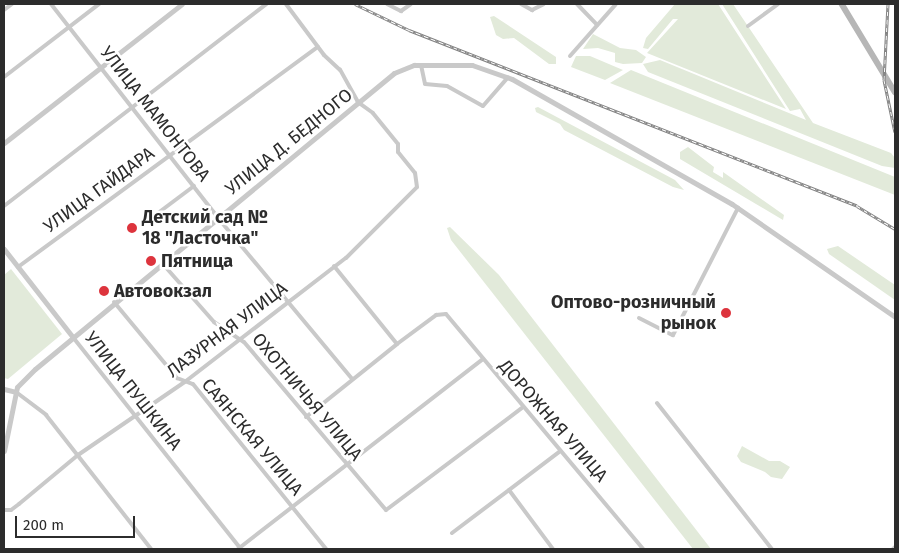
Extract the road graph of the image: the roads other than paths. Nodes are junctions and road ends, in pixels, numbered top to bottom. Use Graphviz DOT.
graph roads {
  1 [pos="12,4"];
  2 [pos="51,4"];
  3 [pos="99,4"];
  4 [pos="182,4"];
  5 [pos="266,4"];
  6 [pos="286,4"];
  7 [pos="387,4"];
  8 [pos="411,4"];
  9 [pos="521,4"];
  10 [pos="544,4"];
  11 [pos="577,4"];
  12 [pos="616,4"];
  13 [pos="778,4"];
  14 [pos="842,4"];
  15 [pos="4,10"];
  16 [pos="597,25"];
  17 [pos="748,26"];
  18 [pos="68,27"];
  19 [pos="318,47"];
  20 [pos="570,56"];
  21 [pos="421,65"];
  22 [pos="100,67"];
  23 [pos="4,77"];
  24 [pos="508,77"];
  25 [pos="895,92"];
  26 [pos="358,102"];
  27 [pos="133,108"];
  28 [pos="4,142"];
  29 [pos="171,154"];
  30 [pos="194,186"];
  31 [pos="4,206"];
  32 [pos="738,208"];
  33 [pos="218,218"];
  34 [pos="150,219"];
  35 [pos="4,249"];
  36 [pos="162,263"];
  37 [pos="334,266"];
  38 [pos="18,267"];
  39 [pos="288,301"];
  40 [pos="114,302"];
  41 [pos="895,317"];
  42 [pos="639,318"];
  43 [pos="72,336"];
  44 [pos="240,338"];
  45 [pos="397,344"];
  46 [pos="482,360"];
  47 [pos="352,379"];
  48 [pos="186,381"];
  49 [pos="4,389"];
  50 [pos="16,392"];
  51 [pos="657,403"];
  52 [pos="522,408"];
  53 [pos="134,417"];
  54 [pos="306,417"];
  55 [pos="4,451"];
  56 [pos="559,452"];
  57 [pos="78,454"];
  58 [pos="346,466"];
  59 [pos="509,490"];
  60 [pos="293,508"];
  61 [pos="4,510"];
  62 [pos="452,533"];
  63 [pos="151,549"];
  64 [pos="240,549"];
  65 [pos="326,549"];
  66 [pos="553,549"];
  67 [pos="643,549"];
  68 [pos="772,549"];
  1 -- 15 [label="street"];
  2 -- 18 [label="street, УЛИЦА МАМОНТОВА"];
  3 -- 18 [label="street"];
  4 -- 22 [label="street"];
  5 -- 27 [label="street"];
  6 -- 19 [label="street"];
  7 -- 8 [label="street"];
  9 -- 10 [label="street"];
  11 -- 16 [label="street"];
  12 -- 16 [label="street"];
  13 -- 17 [label="street"];
  14 -- 25 [label="main road"];
  16 -- 20 [label="street"];
  18 -- 22 [label="street, УЛИЦА МАМОНТОВА"];
  18 -- 23 [label="street"];
  19 -- 26 [label="street"];
  19 -- 29 [label="street, УЛИЦА ГАЙДАРА"];
  21 -- 24 [label="street, УЛИЦА Д. БЕДНОГО"];
  21 -- 24 [label="street"];
  21 -- 26 [label="street, УЛИЦА Д. БЕДНОГО"];
  22 -- 27 [label="street, УЛИЦА МАМОНТОВА"];
  22 -- 28 [label="street"];
  24 -- 32 [label="street, УЛИЦА Д. БЕДНОГО"];
  26 -- 33 [label="street, УЛИЦА Д. БЕДНОГО"];
  26 -- 37 [label="street, ЛАЗУРНАЯ УЛИЦА"];
  27 -- 29 [label="street, УЛИЦА МАМОНТОВА"];
  27 -- 31 [label="street"];
  29 -- 30 [label="street, УЛИЦА МАМОНТОВА"];
  29 -- 38 [label="street, УЛИЦА ГАЙДАРА"];
  30 -- 33 [label="street, УЛИЦА МАМОНТОВА"];
  30 -- 34 [label="street"];
  32 -- 41 [label="street, УЛИЦА Д. БЕДНОГО"];
  32 -- 42 [label="street"];
  33 -- 36 [label="street, УЛИЦА Д. БЕДНОГО"];
  33 -- 39 [label="street, УЛИЦА МАМОНТОВА"];
  35 -- 38 [label="street, УЛИЦА ПУШКИНА"];
  36 -- 40 [label="street, УЛИЦА Д. БЕДНОГО"];
  36 -- 44 [label="street, ОХОТНИЧЬЯ УЛИЦА"];
  37 -- 39 [label="street, ЛАЗУРНАЯ УЛИЦА"];
  37 -- 45 [label="street"];
  38 -- 43 [label="street, УЛИЦА ПУШКИНА"];
  39 -- 44 [label="street, ЛАЗУРНАЯ УЛИЦА"];
  39 -- 47 [label="street, УЛИЦА МАМОНТОВА"];
  40 -- 43 [label="street, УЛИЦА Д. БЕДНОГО"];
  40 -- 48 [label="street, САЯНСКАЯ УЛИЦА"];
  43 -- 50 [label="street, УЛИЦА Д. БЕДНОГО"];
  43 -- 53 [label="street, УЛИЦА ПУШКИНА"];
  44 -- 48 [label="street, ЛАЗУРНАЯ УЛИЦА"];
  44 -- 54 [label="street, ОХОТНИЧЬЯ УЛИЦА"];
  45 -- 46 [label="street, ДОРОЖНАЯ УЛИЦА"];
  45 -- 47 [label="street"];
  46 -- 52 [label="street, ДОРОЖНАЯ УЛИЦА"];
  46 -- 58 [label="street"];
  47 -- 54 [label="street"];
  48 -- 53 [label="street, ЛАЗУРНАЯ УЛИЦА"];
  48 -- 60 [label="street, САЯНСКАЯ УЛИЦА"];
  49 -- 50 [label="street"];
  50 -- 55 [label="street"];
  50 -- 57 [label="street"];
  51 -- 68 [label="street"];
  52 -- 56 [label="street, ДОРОЖНАЯ УЛИЦА"];
  52 -- 58 [label="street, ОХОТНИЧЬЯ УЛИЦА"];
  53 -- 57 [label="street, ЛАЗУРНАЯ УЛИЦА"];
  53 -- 64 [label="street, УЛИЦА ПУШКИНА"];
  54 -- 58 [label="street, ОХОТНИЧЬЯ УЛИЦА"];
  56 -- 59 [label="street"];
  56 -- 67 [label="street, ДОРОЖНАЯ УЛИЦА"];
  57 -- 61 [label="street, ЛАЗУРНАЯ УЛИЦА"];
  57 -- 63 [label="street"];
  58 -- 60 [label="street"];
  59 -- 62 [label="street"];
  59 -- 66 [label="street"];
  60 -- 64 [label="street"];
  60 -- 65 [label="street, САЯНСКАЯ УЛИЦА"];
}
